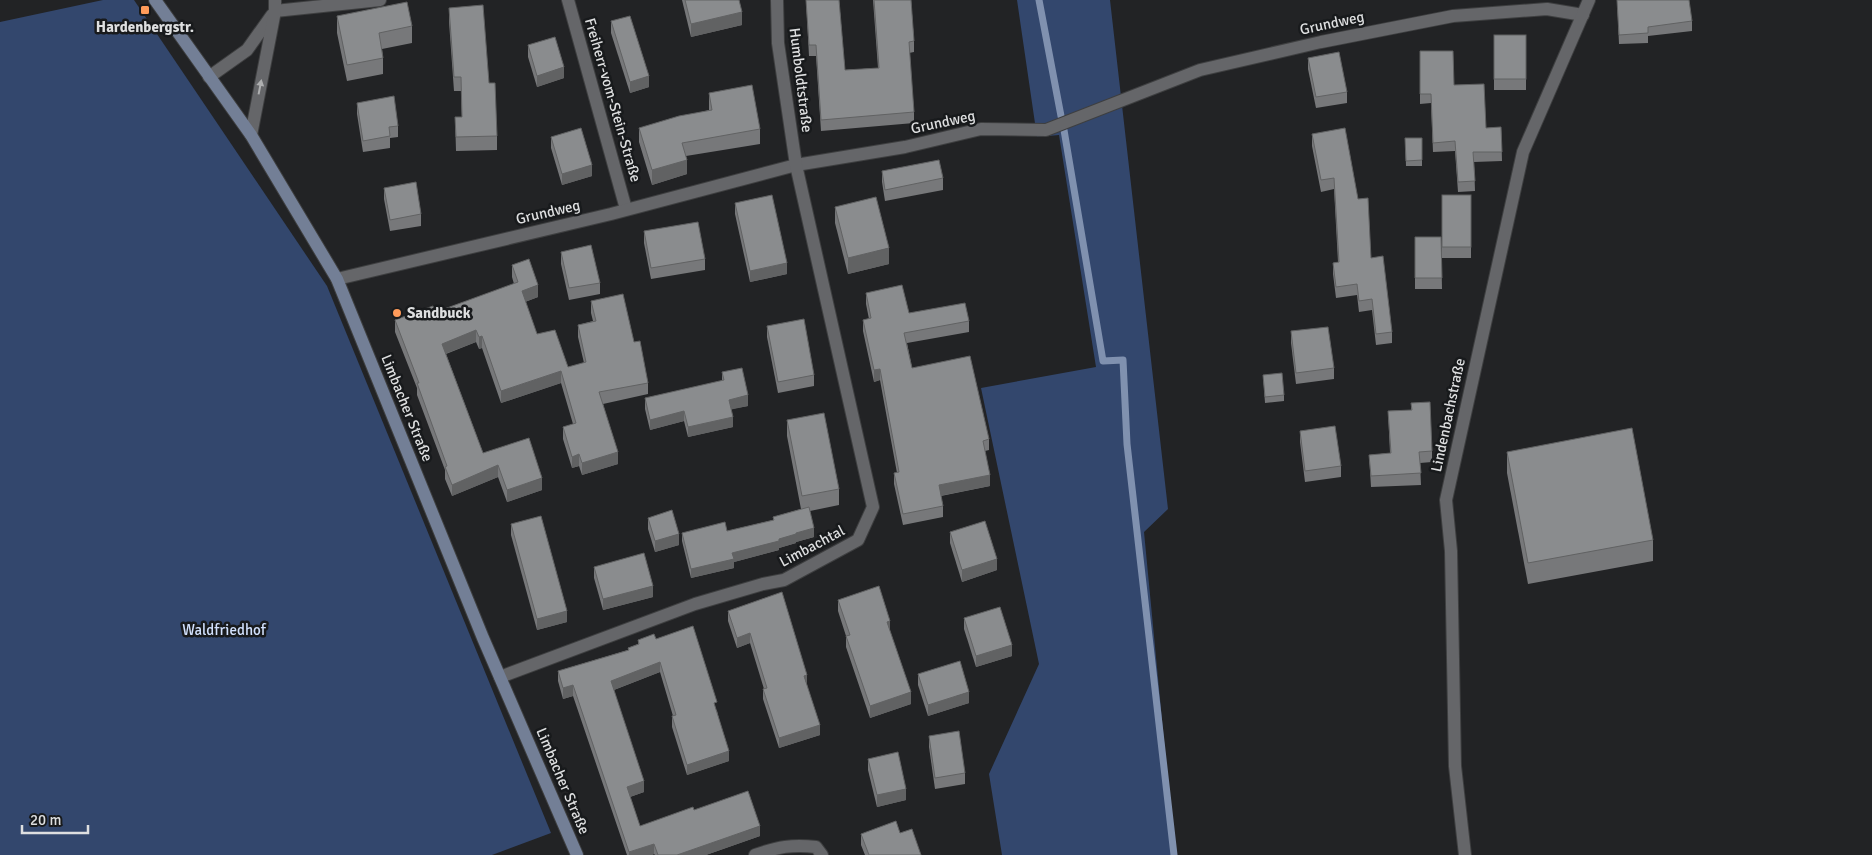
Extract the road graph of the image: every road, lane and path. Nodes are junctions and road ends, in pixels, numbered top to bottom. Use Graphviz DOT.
graph roads {
  1 [pos="155,0"];
  2 [pos="380,0"];
  3 [pos="568,0"];
  4 [pos="777,0"];
  5 [pos="1589,0"];
  6 [pos="275,6"];
  7 [pos="1583,15"];
  8 [pos="209,77"];
  9 [pos="251,135"];
  10 [pos="796,165"];
  11 [pos="626,209"];
  12 [pos="337,279"];
  13 [pos="500,677"];
  14 [pos="577,855"];
  15 [pos="756,855"];
  16 [pos="822,855"];
  17 [pos="1465,855"];
  1 -- 8 [label="main road, Limbacher Straße"];
  2 -- 6 [label="street"];
  3 -- 11 [label="street, Freiherr-vom-Stein-Straße"];
  4 -- 10 [label="street, Humboldtstraße"];
  5 -- 7 [label="street, Lindenbachstraße"];
  6 -- 8 [label="street"];
  9 -- 6 [label="street, one-way"];
  7 -- 10 [label="street, Grundweg"];
  7 -- 17 [label="street, Lindenbachstraße"];
  8 -- 9 [label="main road, Limbacher Straße"];
  9 -- 12 [label="main road, Limbacher Straße"];
  10 -- 11 [label="street, Grundweg"];
  10 -- 13 [label="street, Limbachtal"];
  11 -- 12 [label="street, Grundweg"];
  12 -- 13 [label="main road, Limbacher Straße"];
  13 -- 14 [label="main road, Limbacher Straße"];
  15 -- 16 [label="street"];
}
